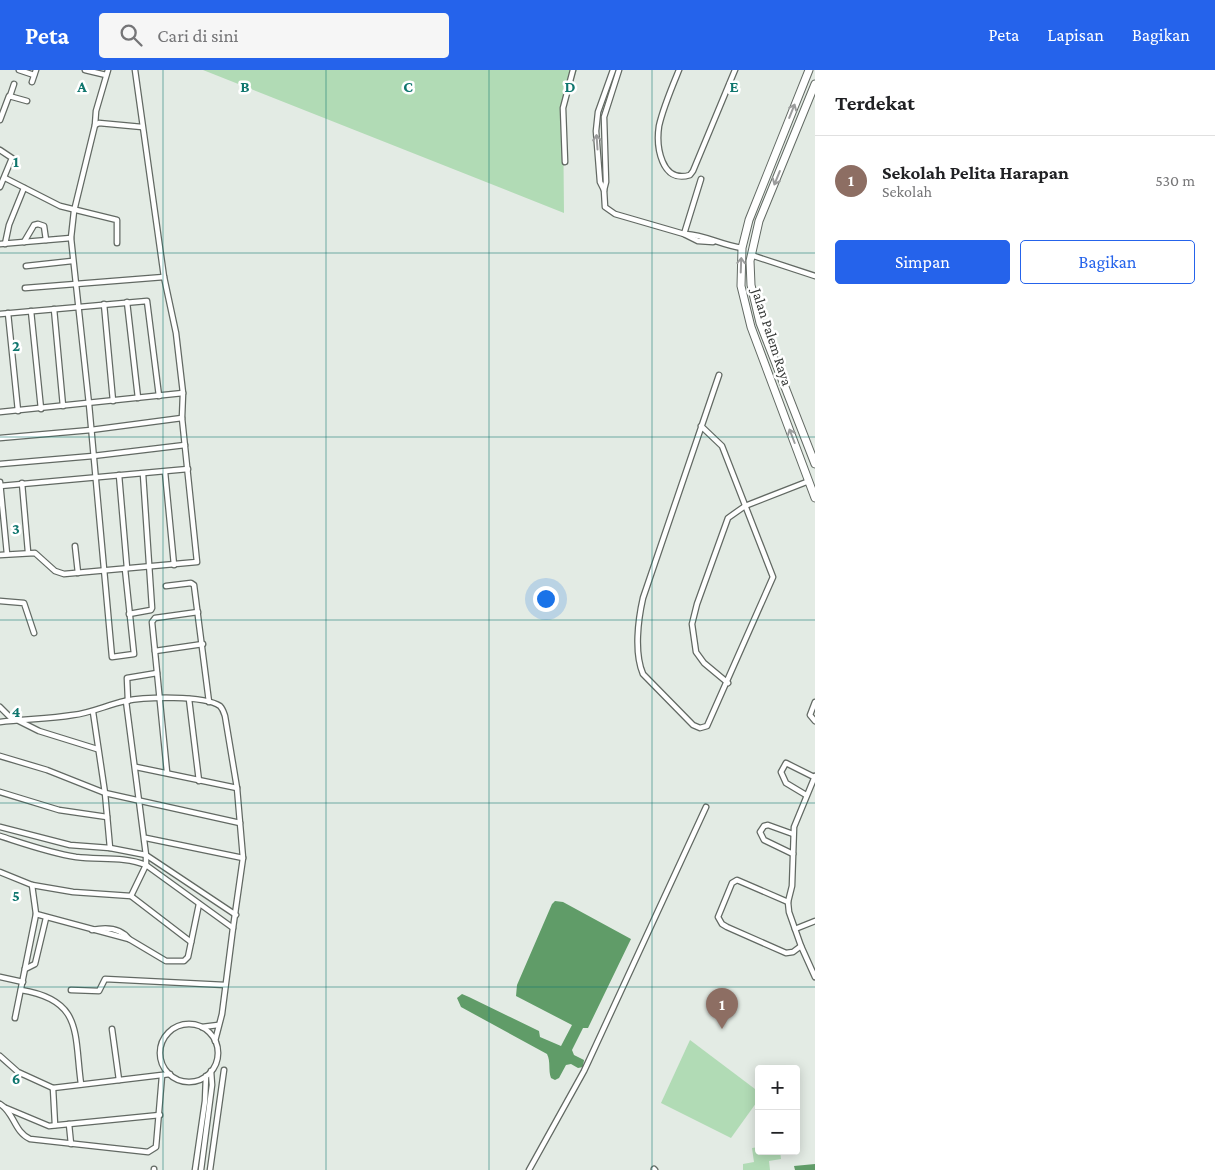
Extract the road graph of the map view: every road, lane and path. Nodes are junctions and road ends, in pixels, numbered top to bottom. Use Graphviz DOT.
graph roads {
  1 [pos="19,70"];
  2 [pos="85,70"];
  3 [pos="135,70"];
  4 [pos="573,70"];
  5 [pos="613,70"];
  6 [pos="619,70"];
  7 [pos="671,70"];
  8 [pos="735,70"];
  9 [pos="808,70"];
  10 [pos="678,71"];
  11 [pos="35,72"];
  12 [pos="107,73"];
  13 [pos="32,82"];
  14 [pos="14,84"];
  15 [pos="815,84"];
  16 [pos="10,96"];
  17 [pos="27,101"];
  18 [pos="0,120"];
  19 [pos="95,125"];
  20 [pos="142,127"];
  21 [pos="0,150"];
  22 [pos="565,162"];
  23 [pos="5,178"];
  24 [pos="701,179"];
  25 [pos="0,187"];
  26 [pos="24,188"];
  27 [pos="604,190"];
  28 [pos="74,211"];
  29 [pos="684,234"];
  30 [pos="71,238"];
  31 [pos="46,240"];
  32 [pos="24,242"];
  33 [pos="117,243"];
  34 [pos="3,244"];
  35 [pos="742,248"];
  36 [pos="751,255"];
  37 [pos="72,261"];
  38 [pos="26,266"];
  39 [pos="815,269"];
  40 [pos="164,276"];
  41 [pos="814,276"];
  42 [pos="75,284"];
  43 [pos="25,288"];
  44 [pos="127,302"];
  45 [pos="104,304"];
  46 [pos="78,307"];
  47 [pos="54,309"];
  48 [pos="31,311"];
  49 [pos="8,313"];
  50 [pos="0,314"];
  51 [pos="719,375"];
  52 [pos="183,394"];
  53 [pos="159,396"];
  54 [pos="138,398"];
  55 [pos="113,401"];
  56 [pos="89,404"];
  57 [pos="63,406"];
  58 [pos="41,409"];
  59 [pos="18,411"];
  60 [pos="0,412"];
  61 [pos="182,418"];
  62 [pos="701,426"];
  63 [pos="91,430"];
  64 [pos="0,438"];
  65 [pos="185,445"];
  66 [pos="94,456"];
  67 [pos="0,464"];
  68 [pos="815,464"];
  69 [pos="188,469"];
  70 [pos="165,472"];
  71 [pos="143,474"];
  72 [pos="119,476"];
  73 [pos="95,478"];
  74 [pos="809,481"];
  75 [pos="0,484"];
  76 [pos="22,484"];
  77 [pos="815,498"];
  78 [pos="745,506"];
  79 [pos="1,508"];
  80 [pos="2,531"];
  81 [pos="75,546"];
  82 [pos="28,552"];
  83 [pos="6,554"];
  84 [pos="0,555"];
  85 [pos="174,564"];
  86 [pos="150,566"];
  87 [pos="126,568"];
  88 [pos="103,571"];
  89 [pos="78,573"];
  90 [pos="166,586"];
  91 [pos="0,601"];
  92 [pos="198,612"];
  93 [pos="129,614"];
  94 [pos="34,633"];
  95 [pos="203,644"];
  96 [pos="155,651"];
  97 [pos="157,673"];
  98 [pos="728,683"];
  99 [pos="159,698"];
  100 [pos="189,699"];
  101 [pos="127,701"];
  102 [pos="208,702"];
  103 [pos="815,702"];
  104 [pos="0,708"];
  105 [pos="93,712"];
  106 [pos="0,717"];
  107 [pos="15,720"];
  108 [pos="0,722"];
  109 [pos="815,722"];
  110 [pos="97,749"];
  111 [pos="0,756"];
  112 [pos="136,768"];
  113 [pos="167,772"];
  114 [pos="815,777"];
  115 [pos="199,781"];
  116 [pos="237,788"];
  117 [pos="0,792"];
  118 [pos="105,792"];
  119 [pos="806,795"];
  120 [pos="139,801"];
  121 [pos="706,807"];
  122 [pos="107,817"];
  123 [pos="240,824"];
  124 [pos="0,827"];
  125 [pos="794,834"];
  126 [pos="0,836"];
  127 [pos="146,838"];
  128 [pos="110,848"];
  129 [pos="793,854"];
  130 [pos="146,855"];
  131 [pos="243,858"];
  132 [pos="146,865"];
  133 [pos="0,872"];
  134 [pos="32,884"];
  135 [pos="131,896"];
  136 [pos="788,902"];
  137 [pos="199,904"];
  138 [pos="36,914"];
  139 [pos="236,915"];
  140 [pos="46,918"];
  141 [pos="815,921"];
  142 [pos="233,928"];
  143 [pos="795,929"];
  144 [pos="191,942"];
  145 [pos="801,946"];
  146 [pos="25,969"];
  147 [pos="0,977"];
  148 [pos="815,977"];
  149 [pos="23,982"];
  150 [pos="225,985"];
  151 [pos="21,990"];
  152 [pos="71,990"];
  153 [pos="15,1018"];
  154 [pos="218,1025"];
  155 [pos="202,1027"];
  156 [pos="112,1029"];
  157 [pos="215,1041"];
  158 [pos="0,1056"];
  159 [pos="224,1070"];
  160 [pos="211,1071"];
  161 [pos="170,1074"];
  162 [pos="162,1076"];
  163 [pos="206,1076"];
  164 [pos="119,1080"];
  165 [pos="81,1084"];
  166 [pos="53,1088"];
  167 [pos="0,1104"];
  168 [pos="6,1108"];
  169 [pos="160,1115"];
  170 [pos="69,1124"];
  171 [pos="55,1126"];
  172 [pos="71,1144"];
  173 [pos="195,1170"];
  174 [pos="200,1170"];
  175 [pos="210,1170"];
  176 [pos="529,1170"];
  1 -- 11 [label="street"];
  2 -- 12 [label="street"];
  3 -- 20 [label="street"];
  4 -- 22 [label="street"];
  27 -- 5 [label="street, one-way"];
  6 -- 27 [label="street"];
  7 -- 10 [label="street"];
  8 -- 10 [label="street"];
  35 -- 9 [label="street, Jalan Palem Raya, one-way"];
  11 -- 13 [label="street"];
  12 -- 19 [label="street"];
  14 -- 16 [label="street"];
  15 -- 36 [label="street, Jalan Palem Raya, one-way"];
  16 -- 17 [label="street"];
  16 -- 18 [label="street"];
  19 -- 20 [label="street"];
  19 -- 28 [label="street"];
  20 -- 40 [label="street"];
  21 -- 23 [label="street"];
  23 -- 25 [label="street"];
  23 -- 26 [label="street"];
  24 -- 29 [label="street"];
  26 -- 28 [label="street"];
  26 -- 34 [label="street"];
  27 -- 29 [label="street"];
  28 -- 30 [label="street"];
  28 -- 33 [label="street"];
  29 -- 35 [label="street"];
  30 -- 31 [label="street"];
  30 -- 37 [label="street"];
  31 -- 32 [label="street"];
  31 -- 32 [label="street"];
  32 -- 34 [label="street"];
  74 -- 35 [label="street, Jalan Palem Raya, one-way"];
  36 -- 41 [label="street"];
  36 -- 68 [label="street, Jalan Palem Raya"];
  37 -- 38 [label="street"];
  37 -- 42 [label="street"];
  39 -- 41 [label="street"];
  40 -- 42 [label="street"];
  40 -- 52 [label="street"];
  42 -- 43 [label="street"];
  42 -- 46 [label="street"];
  44 -- 45 [label="street"];
  44 -- 53 [label="street"];
  44 -- 54 [label="street"];
  45 -- 46 [label="street"];
  45 -- 55 [label="street"];
  46 -- 47 [label="street"];
  46 -- 56 [label="street"];
  47 -- 48 [label="street"];
  47 -- 57 [label="street"];
  48 -- 49 [label="street"];
  48 -- 58 [label="street"];
  49 -- 50 [label="street"];
  49 -- 59 [label="street"];
  51 -- 62 [label="street"];
  52 -- 53 [label="street"];
  52 -- 61 [label="street"];
  53 -- 54 [label="street"];
  54 -- 55 [label="street"];
  55 -- 56 [label="street"];
  56 -- 57 [label="street"];
  56 -- 63 [label="street"];
  57 -- 58 [label="street"];
  58 -- 59 [label="street"];
  59 -- 60 [label="street"];
  61 -- 63 [label="street"];
  61 -- 65 [label="street"];
  62 -- 78 [label="street"];
  62 -- 98 [label="street"];
  63 -- 64 [label="street"];
  63 -- 66 [label="street"];
  65 -- 66 [label="street"];
  65 -- 69 [label="street"];
  66 -- 67 [label="street"];
  66 -- 73 [label="street"];
  69 -- 70 [label="street"];
  69 -- 85 [label="street"];
  70 -- 71 [label="street"];
  70 -- 85 [label="street"];
  71 -- 72 [label="street"];
  71 -- 86 [label="street"];
  72 -- 73 [label="street"];
  72 -- 87 [label="street"];
  73 -- 76 [label="street"];
  73 -- 88 [label="street"];
  74 -- 77 [label="street, Jalan Palem Raya"];
  74 -- 78 [label="street"];
  75 -- 76 [label="street"];
  75 -- 79 [label="street"];
  76 -- 82 [label="street"];
  78 -- 98 [label="street"];
  78 -- 98 [label="street"];
  79 -- 80 [label="street"];
  80 -- 83 [label="street"];
  81 -- 89 [label="street"];
  82 -- 83 [label="street"];
  82 -- 89 [label="street"];
  83 -- 84 [label="street"];
  85 -- 86 [label="street"];
  86 -- 87 [label="street"];
  86 -- 93 [label="street"];
  87 -- 88 [label="street"];
  87 -- 93 [label="street"];
  88 -- 89 [label="street"];
  88 -- 93 [label="street"];
  90 -- 92 [label="street"];
  91 -- 94 [label="street"];
  92 -- 95 [label="street"];
  92 -- 96 [label="street"];
  95 -- 96 [label="street"];
  95 -- 102 [label="street"];
  96 -- 97 [label="street"];
  97 -- 99 [label="street"];
  97 -- 101 [label="street"];
  99 -- 100 [label="street"];
  99 -- 101 [label="street"];
  99 -- 113 [label="street"];
  100 -- 102 [label="street"];
  100 -- 115 [label="street"];
  101 -- 105 [label="street"];
  101 -- 112 [label="street"];
  102 -- 116 [label="street"];
  103 -- 109 [label="street"];
  104 -- 106 [label="street"];
  104 -- 107 [label="street"];
  105 -- 107 [label="street"];
  105 -- 110 [label="street"];
  107 -- 108 [label="street"];
  107 -- 110 [label="street"];
  110 -- 118 [label="street"];
  111 -- 118 [label="street"];
  112 -- 113 [label="street"];
  112 -- 120 [label="street"];
  113 -- 115 [label="street"];
  114 -- 119 [label="street"];
  114 -- 119 [label="street"];
  115 -- 116 [label="street"];
  116 -- 123 [label="street"];
  117 -- 122 [label="street"];
  118 -- 120 [label="street"];
  118 -- 122 [label="street"];
  119 -- 125 [label="street"];
  120 -- 123 [label="street"];
  120 -- 127 [label="street"];
  121 -- 176 [label="street"];
  122 -- 128 [label="street"];
  123 -- 131 [label="street"];
  124 -- 128 [label="street"];
  125 -- 129 [label="street"];
  125 -- 129 [label="street"];
  126 -- 132 [label="street"];
  127 -- 130 [label="street"];
  127 -- 131 [label="street"];
  128 -- 130 [label="street"];
  129 -- 136 [label="street"];
  130 -- 132 [label="street"];
  130 -- 139 [label="street"];
  131 -- 139 [label="street"];
  132 -- 135 [label="street"];
  132 -- 137 [label="street"];
  133 -- 134 [label="street"];
  134 -- 135 [label="street"];
  134 -- 138 [label="street"];
  135 -- 144 [label="street"];
  136 -- 143 [label="street"];
  136 -- 145 [label="street"];
  137 -- 142 [label="street"];
  137 -- 144 [label="street"];
  138 -- 140 [label="street"];
  138 -- 146 [label="street"];
  139 -- 142 [label="street"];
  140 -- 144 [label="street"];
  140 -- 146 [label="street"];
  141 -- 143 [label="street"];
  142 -- 150 [label="street"];
  143 -- 145 [label="street"];
  145 -- 148 [label="street"];
  146 -- 149 [label="street"];
  147 -- 149 [label="street"];
  149 -- 151 [label="street"];
  150 -- 152 [label="street"];
  150 -- 154 [label="street"];
  151 -- 153 [label="street"];
  151 -- 165 [label="street"];
  154 -- 155 [label="street"];
  154 -- 157 [label="street"];
  155 -- 157 [label="street"];
  155 -- 161 [label="street"];
  156 -- 164 [label="street"];
  157 -- 160 [label="street"];
  158 -- 166 [label="street"];
  159 -- 175 [label="street"];
  160 -- 163 [label="street"];
  160 -- 174 [label="street"];
  161 -- 162 [label="street"];
  161 -- 163 [label="street"];
  162 -- 164 [label="street"];
  162 -- 169 [label="street"];
  163 -- 173 [label="street"];
  164 -- 165 [label="street"];
  165 -- 166 [label="street"];
  166 -- 171 [label="street"];
  167 -- 168 [label="street"];
  168 -- 171 [label="street"];
  168 -- 172 [label="street"];
  169 -- 170 [label="street"];
  169 -- 172 [label="street"];
  170 -- 171 [label="street"];
  170 -- 172 [label="street"];
}
